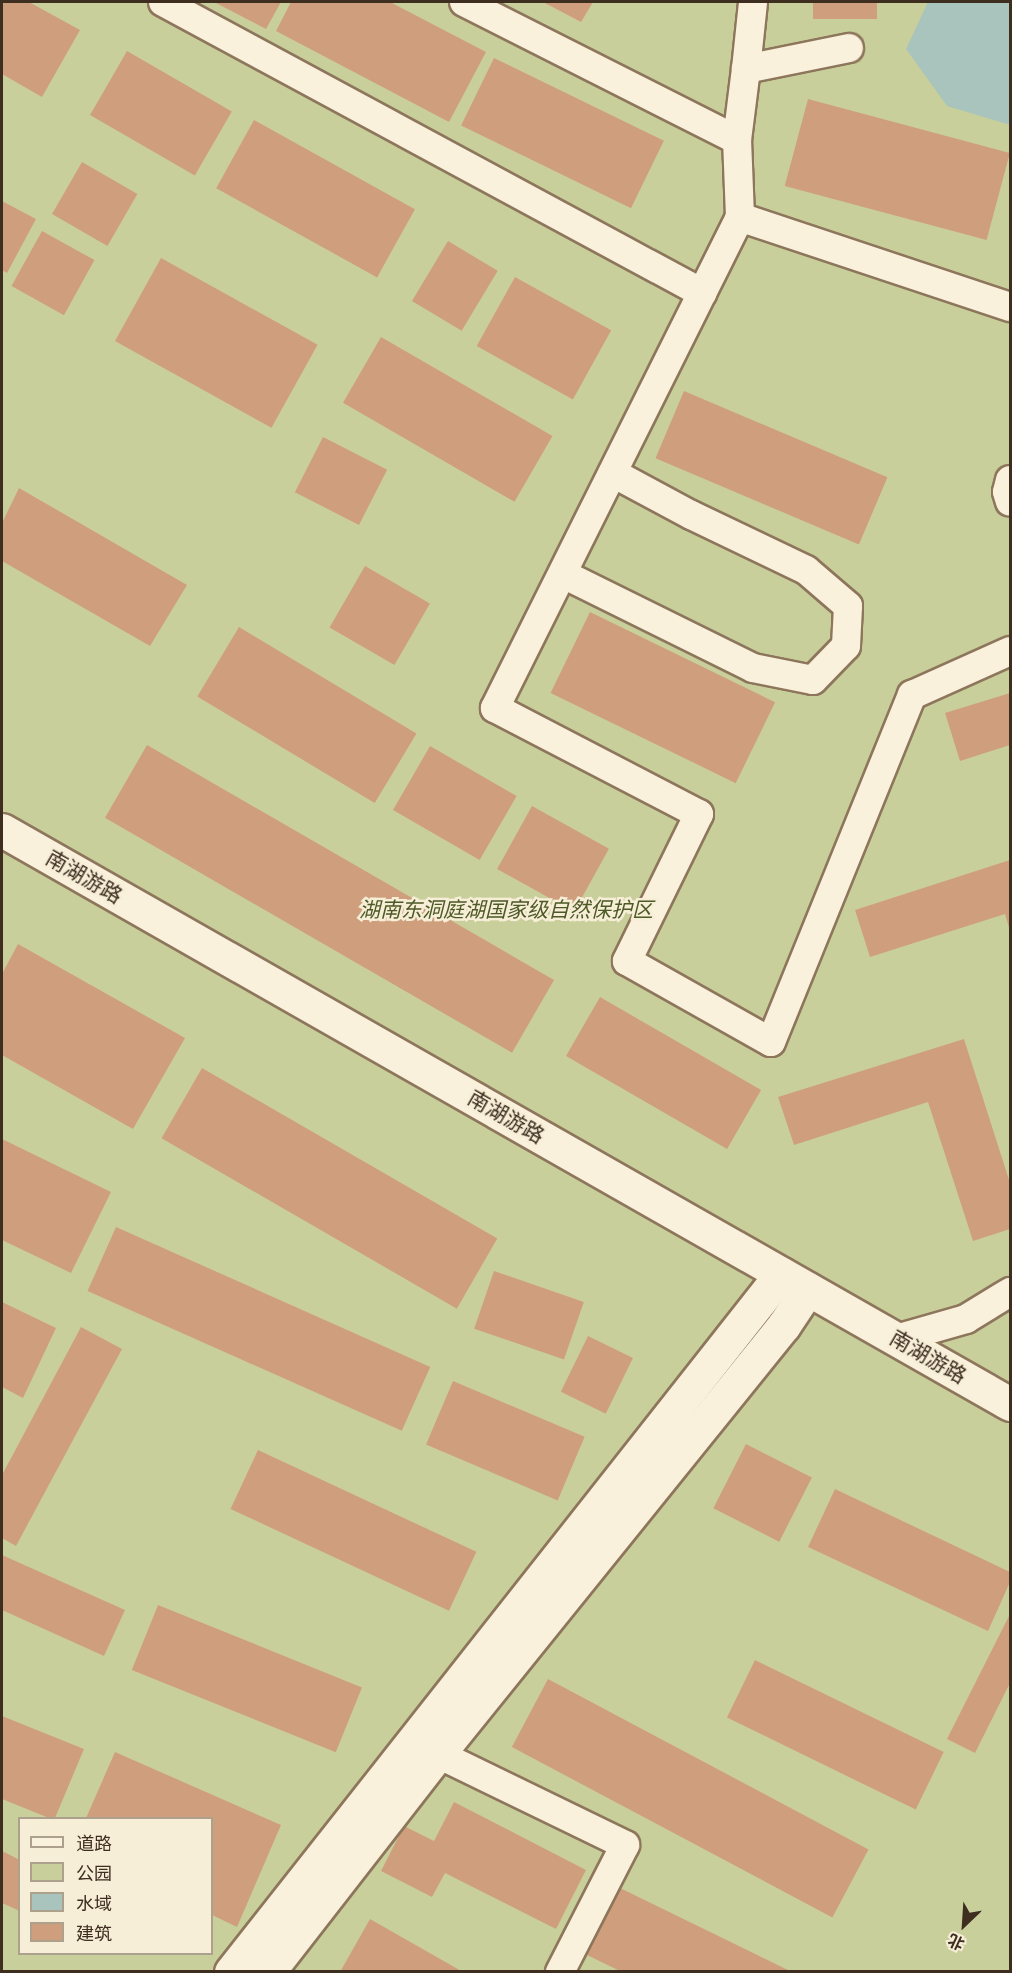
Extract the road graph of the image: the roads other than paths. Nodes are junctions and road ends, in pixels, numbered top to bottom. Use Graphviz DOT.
graph roads {
  1 [pos="163,2"];
  2 [pos="464,2"];
  3 [pos="753,2"];
  4 [pos="849,48"];
  5 [pos="746,69"];
  6 [pos="737,140"];
  7 [pos="740,217"];
  8 [pos="702,292"];
  9 [pos="1011,307"];
  10 [pos="613,473"];
  11 [pos="1011,480"];
  12 [pos="1011,502"];
  13 [pos="563,574"];
  14 [pos="1011,651"];
  15 [pos="2,830"];
  16 [pos="795,1282"];
  17 [pos="1011,1292"];
  18 [pos="896,1339"];
  19 [pos="1011,1404"];
  20 [pos="438,1754"];
  21 [pos="231,1971"];
  22 [pos="268,1971"];
  23 [pos="560,1971"];
  1 -- 8 [label="street"];
  2 -- 6 [label="street"];
  3 -- 5 [label="street"];
  4 -- 5 [label="street"];
  5 -- 6 [label="street"];
  6 -- 7 [label="street"];
  7 -- 8 [label="street"];
  7 -- 9 [label="street"];
  8 -- 10 [label="street"];
  10 -- 13 [label="street"];
  10 -- 13 [label="street"];
  11 -- 12 [label="street"];
  13 -- 14 [label="street"];
  15 -- 16 [label="main road, 南湖游路"];
  16 -- 18 [label="main road, 南湖游路"];
  16 -- 20 [label="main road"];
  16 -- 21 [label="main road"];
  17 -- 18 [label="street"];
  18 -- 19 [label="main road, 南湖游路"];
  20 -- 22 [label="main road"];
  20 -- 23 [label="street"];
}
